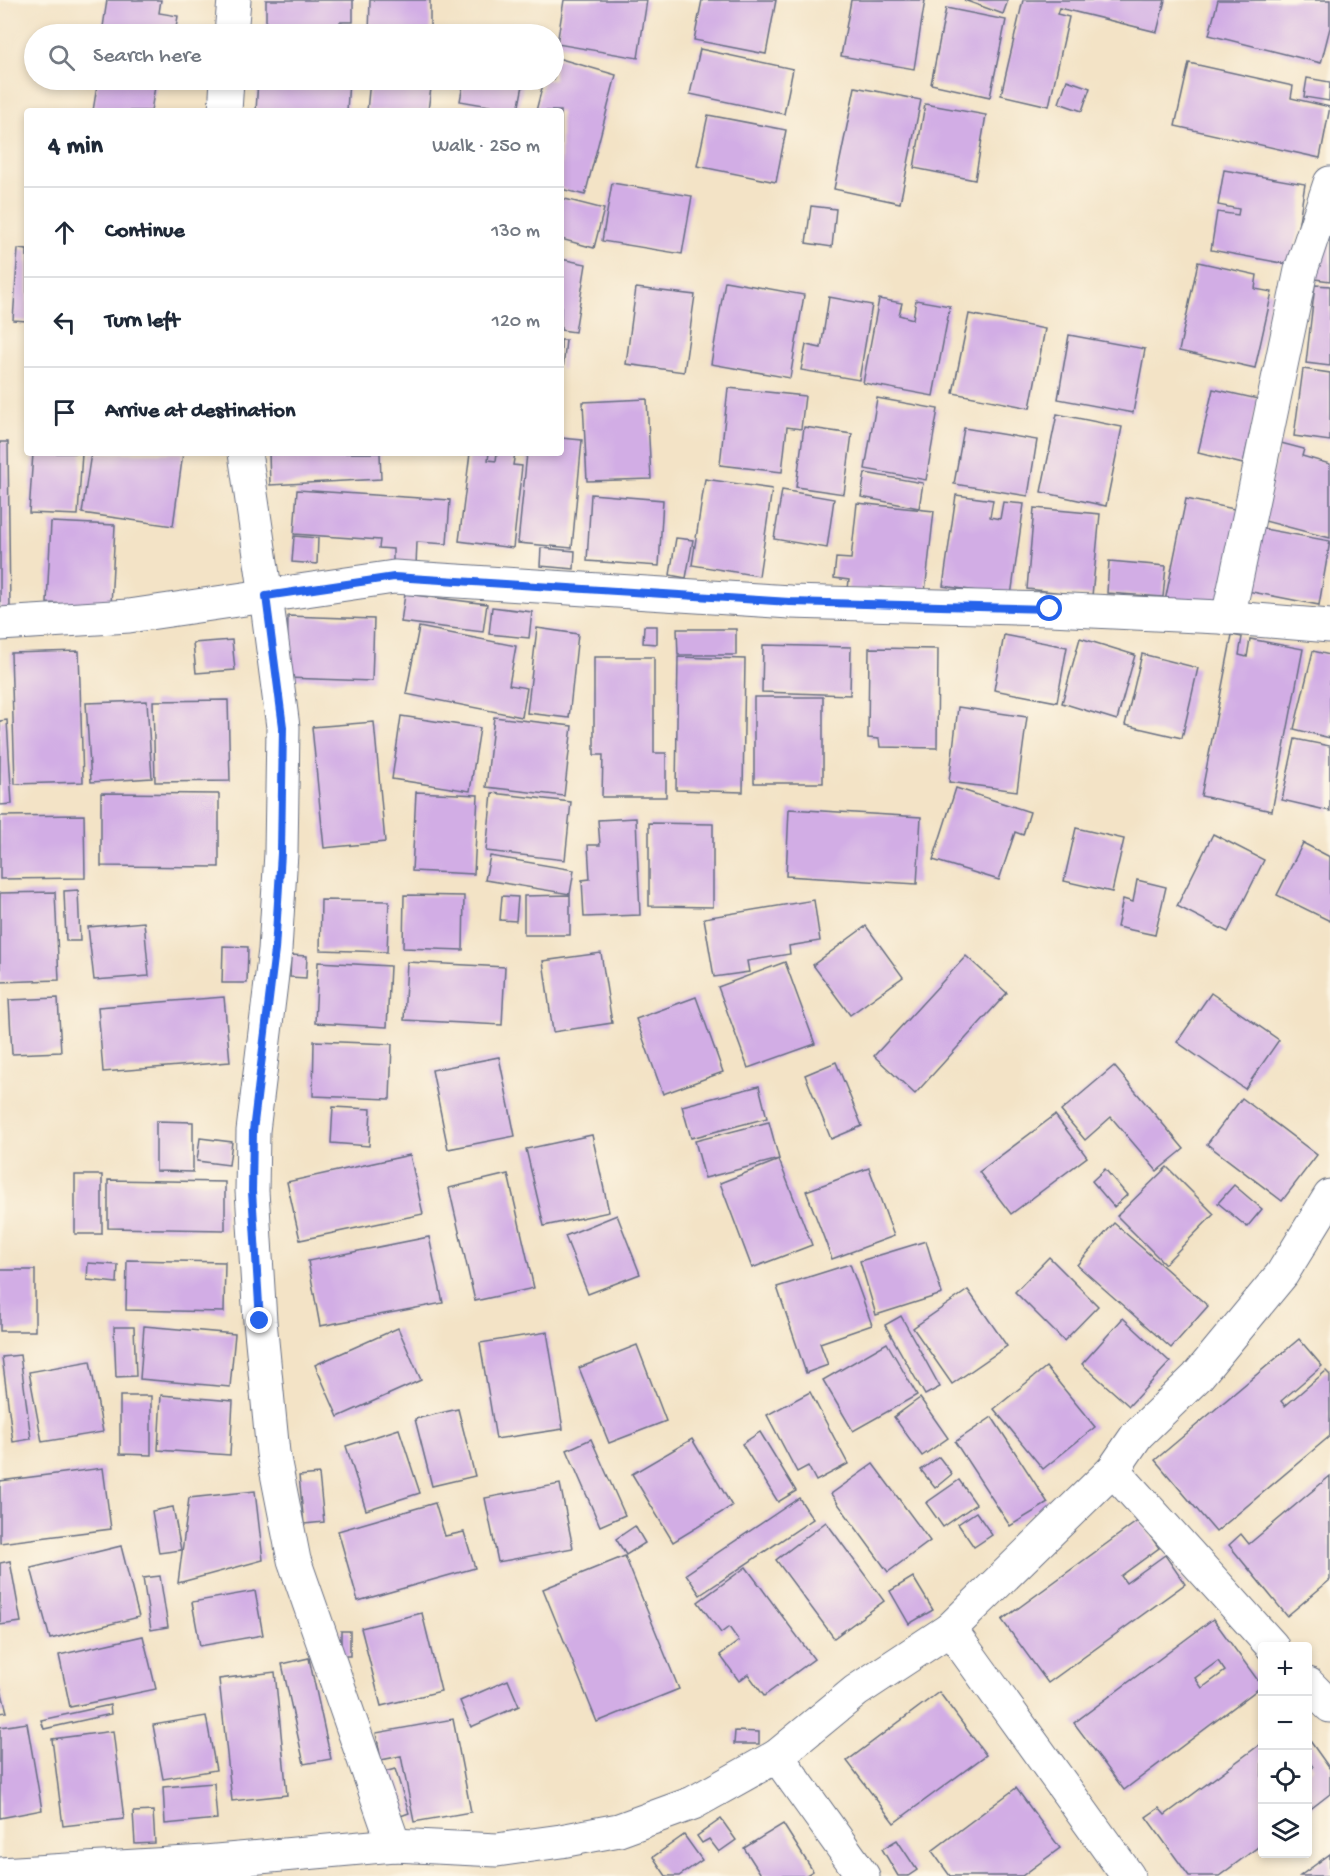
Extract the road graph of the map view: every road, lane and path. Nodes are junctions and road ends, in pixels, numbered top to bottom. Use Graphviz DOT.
graph roads {
  1 [pos="234,0"];
  2 [pos="232,24"];
  3 [pos="226,90"];
  4 [pos="225,108"];
  5 [pos="1330,183"];
  6 [pos="245,456"];
  7 [pos="266,596"];
  8 [pos="1228,618"];
  9 [pos="0,624"];
  10 [pos="1330,626"];
  11 [pos="1330,1196"];
  12 [pos="1113,1470"];
  13 [pos="950,1629"];
  14 [pos="1268,1642"];
  15 [pos="1312,1688"];
  16 [pos="1330,1706"];
  17 [pos="777,1756"];
  18 [pos="394,1845"];
  19 [pos="207,1869"];
  20 [pos="0,1874"];
  21 [pos="863,1876"];
  22 [pos="1128,1876"];
  1 -- 2 [label="street"];
  3 -- 4 [label="street"];
  5 -- 8 [label="street"];
  6 -- 7 [label="street"];
  7 -- 8 [label="street"];
  7 -- 9 [label="street"];
  7 -- 18 [label="street"];
  8 -- 10 [label="street"];
  11 -- 12 [label="street"];
  12 -- 13 [label="street"];
  12 -- 14 [label="street"];
  13 -- 17 [label="street"];
  13 -- 22 [label="street"];
  15 -- 16 [label="street"];
  17 -- 18 [label="street"];
  17 -- 21 [label="street"];
  18 -- 19 [label="street"];
  19 -- 20 [label="street"];
}
